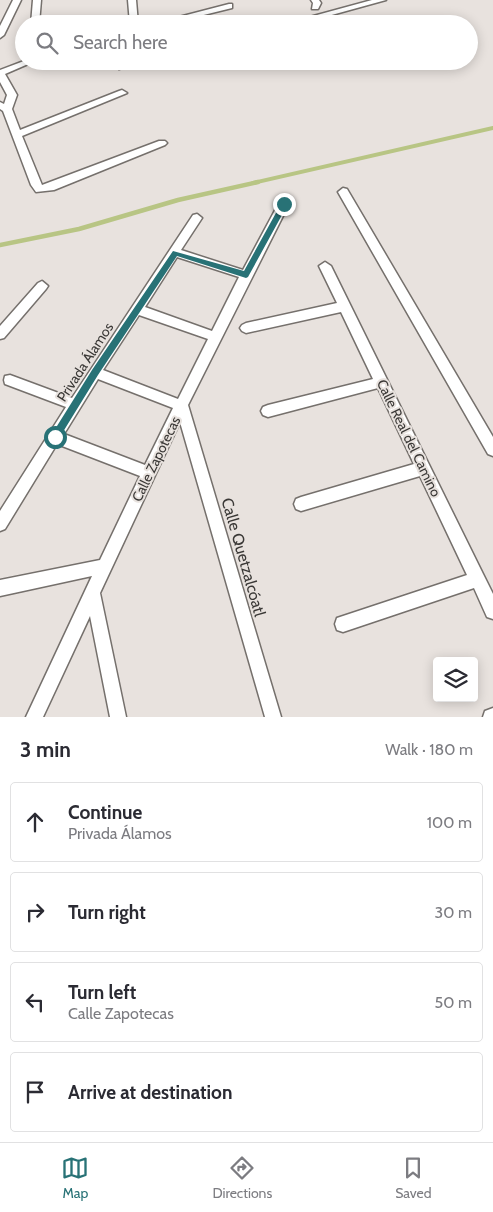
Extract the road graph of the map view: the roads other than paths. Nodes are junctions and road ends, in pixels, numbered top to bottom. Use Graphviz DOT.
graph roads {
  1 [pos="17,0"];
  2 [pos="37,0"];
  3 [pos="132,0"];
  4 [pos="382,0"];
  5 [pos="231,5"];
  6 [pos="36,15"];
  7 [pos="133,15"];
  8 [pos="192,15"];
  9 [pos="323,15"];
  10 [pos="0,35"];
  11 [pos="15,67"];
  12 [pos="0,73"];
  13 [pos="122,93"];
  14 [pos="3,107"];
  15 [pos="18,134"];
  16 [pos="162,143"];
  17 [pos="343,192"];
  18 [pos="284,204"];
  19 [pos="197,218"];
  20 [pos="176,253"];
  21 [pos="325,266"];
  22 [pos="246,275"];
  23 [pos="42,286"];
  24 [pos="345,306"];
  25 [pos="137,309"];
  26 [pos="246,328"];
  27 [pos="0,334"];
  28 [pos="216,337"];
  29 [pos="95,372"];
  30 [pos="10,380"];
  31 [pos="382,382"];
  32 [pos="75,405"];
  33 [pos="182,406"];
  34 [pos="268,411"];
  35 [pos="55,437"];
  36 [pos="493,450"];
  37 [pos="424,468"];
  38 [pos="148,473"];
  39 [pos="301,504"];
  40 [pos="0,524"];
  41 [pos="106,566"];
  42 [pos="478,579"];
  43 [pos="0,588"];
  44 [pos="93,594"];
  45 [pos="493,611"];
  46 [pos="343,624"];
  47 [pos="34,717"];
  48 [pos="118,717"];
  49 [pos="273,717"];
  1 -- 10 [label="street"];
  2 -- 6 [label="street"];
  3 -- 7 [label="street"];
  4 -- 9 [label="street"];
  5 -- 8 [label="street"];
  11 -- 12 [label="street"];
  12 -- 14 [label="street"];
  13 -- 15 [label="street"];
  14 -- 15 [label="street"];
  15 -- 16 [label="street"];
  17 -- 36 [label="street"];
  18 -- 22 [label="street, Calle Zapotecas"];
  19 -- 20 [label="street, Privada Álamos"];
  20 -- 22 [label="street"];
  20 -- 25 [label="street, Privada Álamos"];
  21 -- 24 [label="street, Calle Real del Camino"];
  22 -- 28 [label="street, Calle Zapotecas"];
  23 -- 27 [label="street"];
  24 -- 26 [label="street"];
  24 -- 31 [label="street, Calle Real del Camino"];
  25 -- 28 [label="street"];
  25 -- 29 [label="street, Privada Álamos"];
  28 -- 33 [label="street, Calle Zapotecas"];
  29 -- 32 [label="street, Privada Álamos"];
  29 -- 33 [label="street"];
  30 -- 32 [label="street"];
  31 -- 34 [label="street"];
  31 -- 37 [label="street, Calle Real del Camino"];
  32 -- 35 [label="street, Privada Álamos"];
  33 -- 38 [label="street, Calle Zapotecas"];
  33 -- 49 [label="street, Calle Quetzalcóatl"];
  35 -- 38 [label="street"];
  35 -- 40 [label="street, Privada Álamos"];
  37 -- 39 [label="street"];
  37 -- 42 [label="street, Calle Real del Camino"];
  38 -- 41 [label="street, Calle Zapotecas"];
  41 -- 43 [label="street"];
  41 -- 44 [label="street, Calle Zapotecas"];
  42 -- 45 [label="street, Calle Real del Camino"];
  42 -- 46 [label="street"];
  44 -- 47 [label="street, Calle Zapotecas"];
  44 -- 48 [label="street"];
}
